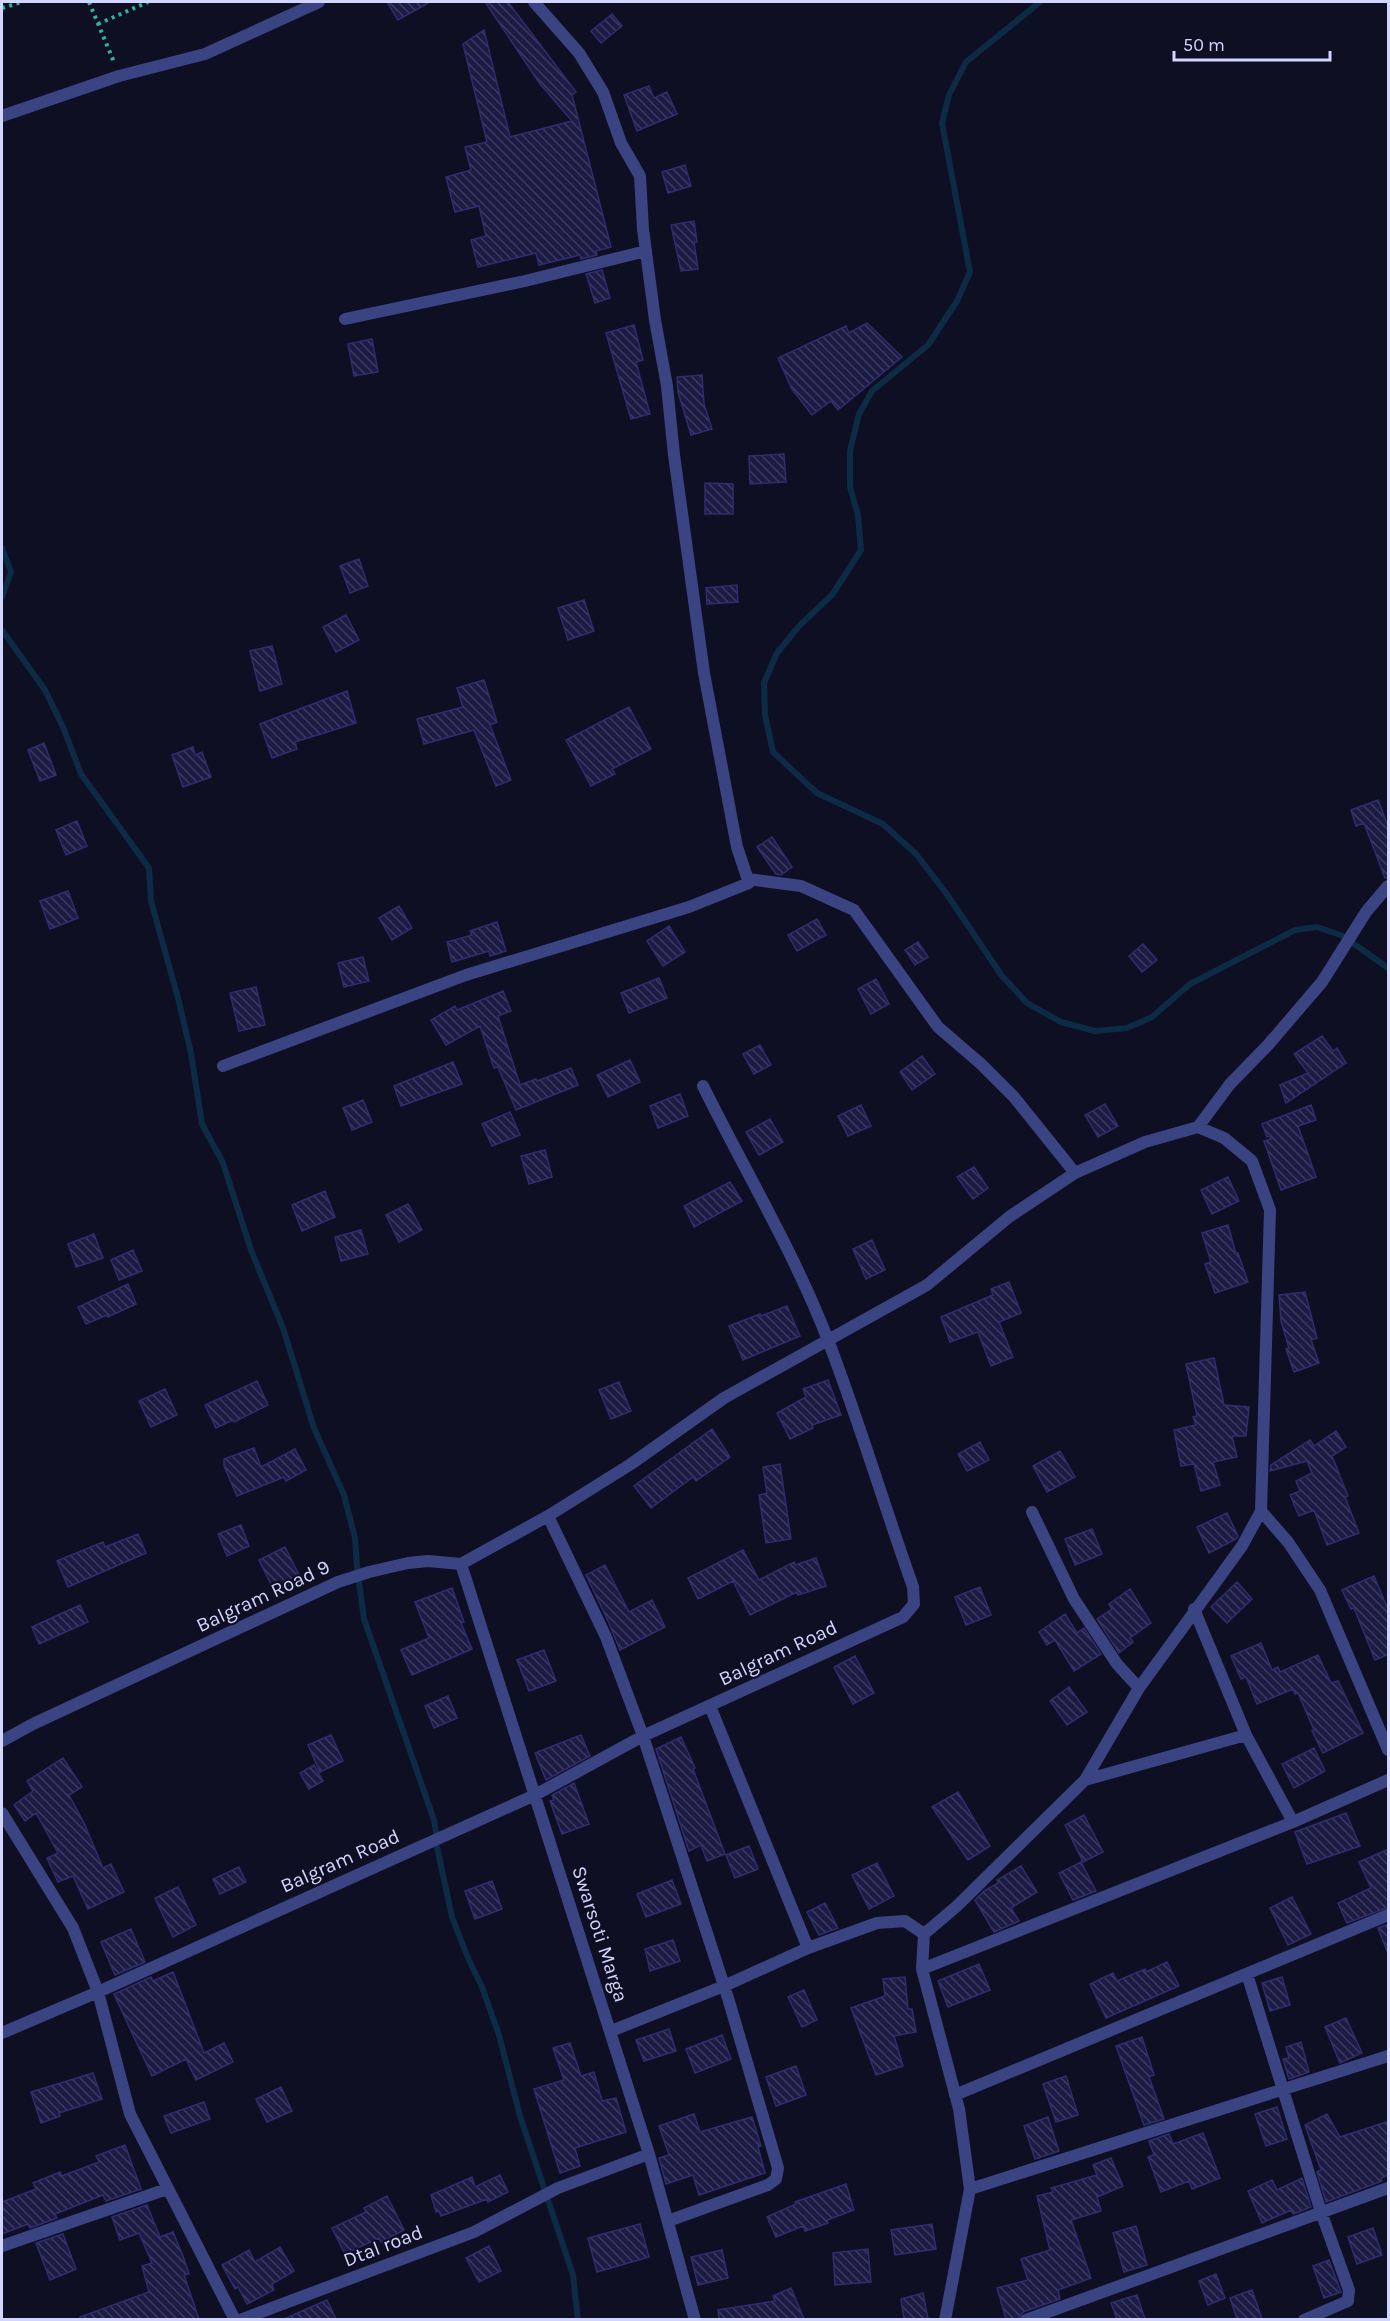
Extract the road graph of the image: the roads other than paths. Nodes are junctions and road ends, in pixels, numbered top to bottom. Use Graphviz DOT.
graph roads {
  1 [pos="320,2"];
  2 [pos="534,2"];
  3 [pos="2,116"];
  4 [pos="646,251"];
  5 [pos="345,319"];
  6 [pos="748,879"];
  7 [pos="1389,886"];
  8 [pos="223,1066"];
  9 [pos="703,1086"];
  10 [pos="1198,1127"];
  11 [pos="1075,1173"];
  12 [pos="828,1341"];
  13 [pos="1261,1511"];
  14 [pos="1032,1512"];
  15 [pos="548,1516"];
  16 [pos="461,1564"];
  17 [pos="1194,1609"];
  18 [pos="1138,1688"];
  19 [pos="710,1706"];
  20 [pos="1246,1735"];
  21 [pos="643,1736"];
  22 [pos="2,1741"];
  23 [pos="1389,1750"];
  24 [pos="1085,1780"];
  25 [pos="1389,1780"];
  26 [pos="535,1796"];
  27 [pos="2,1813"];
  28 [pos="1293,1822"];
  29 [pos="1389,1915"];
  30 [pos="924,1934"];
  31 [pos="808,1947"];
  32 [pos="922,1969"];
  33 [pos="1247,1974"];
  34 [pos="724,1986"];
  35 [pos="98,1992"];
  36 [pos="611,2031"];
  37 [pos="2,2033"];
  38 [pos="1389,2056"];
  39 [pos="1283,2090"];
  40 [pos="955,2096"];
  41 [pos="649,2154"];
  42 [pos="1389,2188"];
  43 [pos="167,2189"];
  44 [pos="970,2190"];
  45 [pos="1321,2212"];
  46 [pos="668,2222"];
  47 [pos="2,2246"];
  48 [pos="235,2319"];
  49 [pos="240,2319"];
  50 [pos="694,2319"];
  51 [pos="945,2319"];
  52 [pos="1026,2319"];
  53 [pos="1304,2319"];
  1 -- 3 [label="street"];
  2 -- 4 [label="street"];
  4 -- 5 [label="street"];
  4 -- 6 [label="street"];
  6 -- 8 [label="street"];
  6 -- 11 [label="street"];
  7 -- 10 [label="street"];
  9 -- 12 [label="street"];
  10 -- 11 [label="street"];
  10 -- 13 [label="street"];
  11 -- 12 [label="street"];
  12 -- 15 [label="street"];
  12 -- 19 [label="street, Balgram Road"];
  13 -- 17 [label="street"];
  13 -- 23 [label="street"];
  14 -- 18 [label="street"];
  15 -- 16 [label="street"];
  15 -- 21 [label="street"];
  16 -- 22 [label="street, Balgram Road 9"];
  16 -- 26 [label="street, Swarsoti Marga"];
  17 -- 18 [label="street"];
  17 -- 20 [label="street"];
  18 -- 24 [label="street"];
  19 -- 21 [label="street, Balgram Road"];
  19 -- 31 [label="street"];
  20 -- 24 [label="street"];
  20 -- 28 [label="street"];
  21 -- 26 [label="street, Balgram Road"];
  21 -- 34 [label="street"];
  24 -- 30 [label="street"];
  25 -- 28 [label="street"];
  26 -- 35 [label="street, Balgram Road"];
  26 -- 36 [label="street, Swarsoti Marga"];
  27 -- 35 [label="street"];
  28 -- 32 [label="street"];
  29 -- 33 [label="street"];
  30 -- 31 [label="street"];
  30 -- 32 [label="street"];
  31 -- 34 [label="street"];
  32 -- 40 [label="street"];
  33 -- 39 [label="street"];
  33 -- 40 [label="street"];
  34 -- 36 [label="street"];
  34 -- 46 [label="street"];
  35 -- 37 [label="street, Balgram Road"];
  35 -- 43 [label="street"];
  36 -- 41 [label="street, Swarsoti Marga"];
  38 -- 39 [label="street"];
  39 -- 44 [label="street"];
  39 -- 45 [label="street"];
  40 -- 44 [label="street"];
  41 -- 46 [label="street, Swarsoti Marga"];
  41 -- 49 [label="street, Dtal road"];
  42 -- 45 [label="street"];
  43 -- 47 [label="street"];
  43 -- 48 [label="street"];
  44 -- 51 [label="street"];
  45 -- 52 [label="street"];
  45 -- 53 [label="street"];
  46 -- 50 [label="street, Swarsoti Marga"];
}
